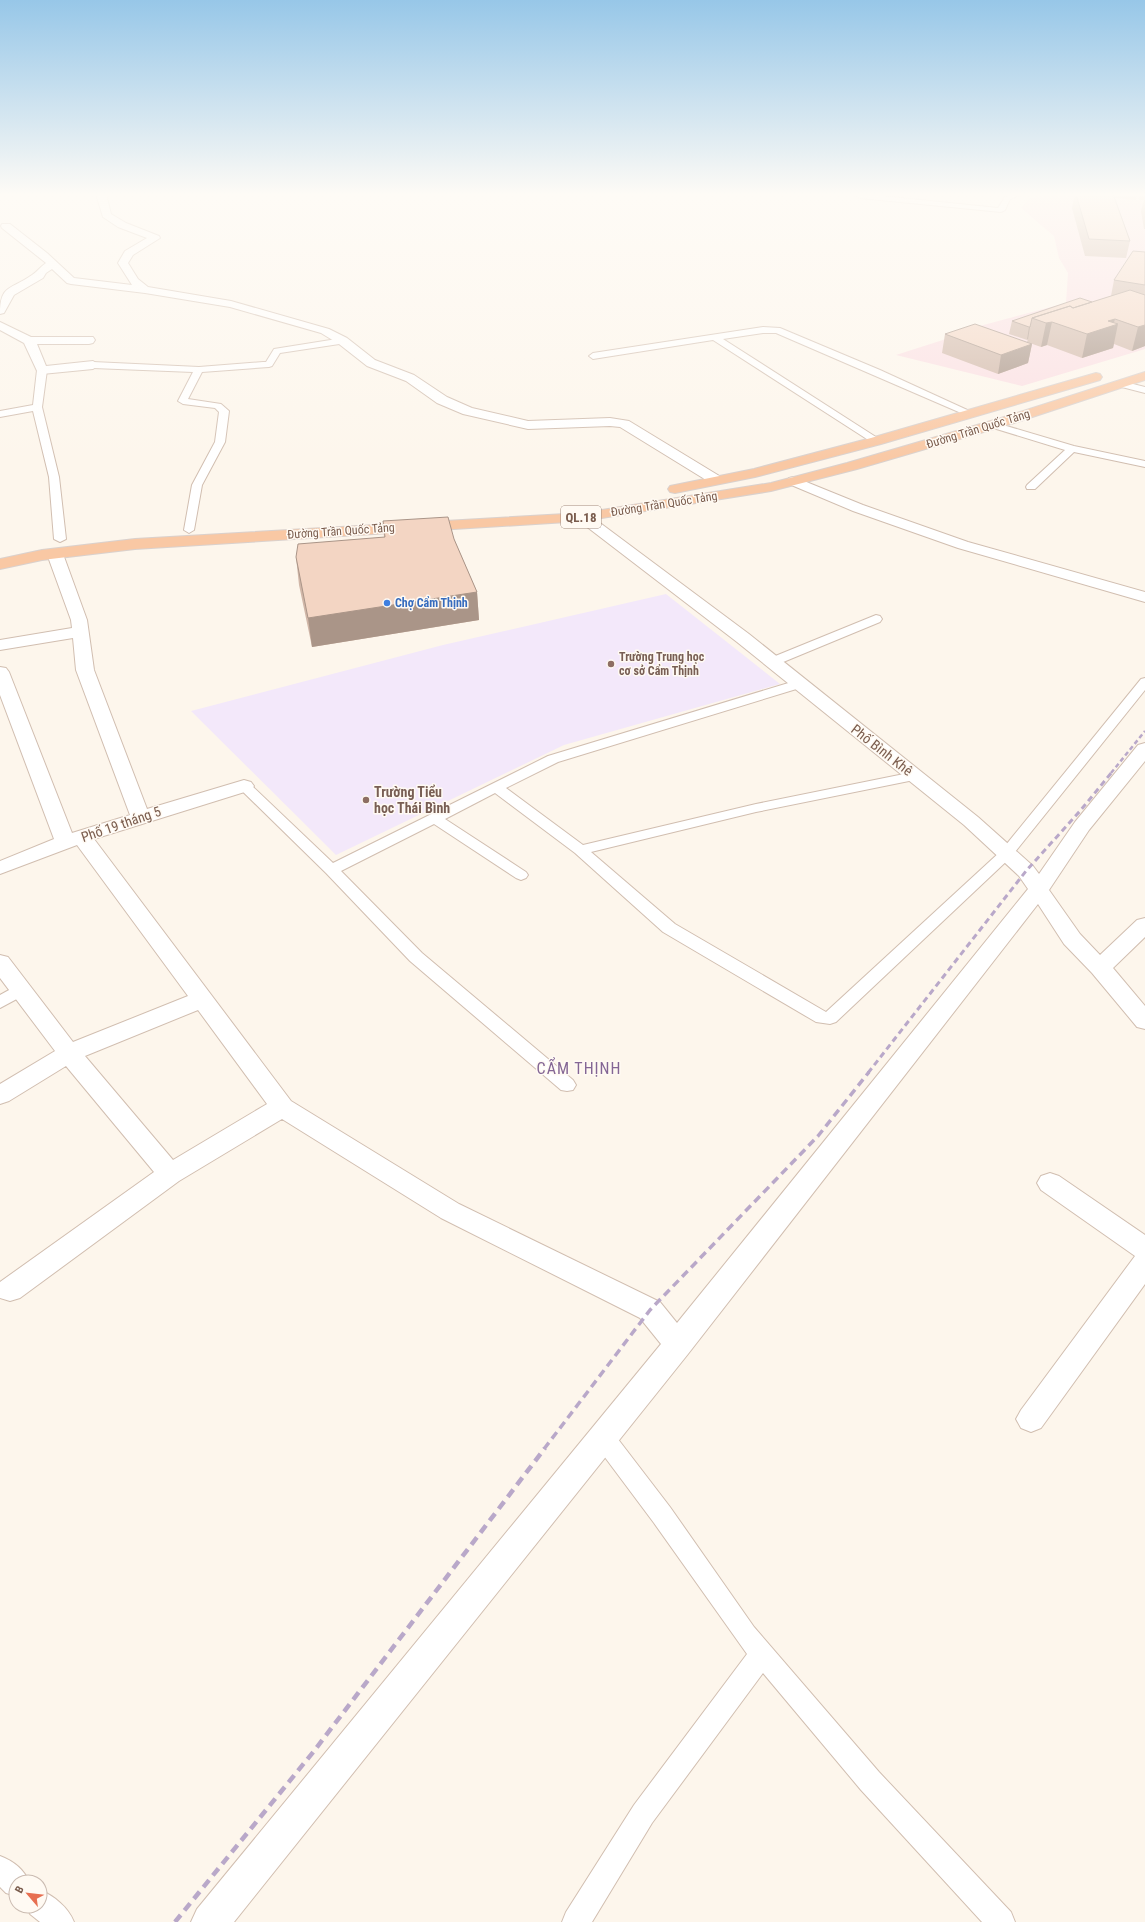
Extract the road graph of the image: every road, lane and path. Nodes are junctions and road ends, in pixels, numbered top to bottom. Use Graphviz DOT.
graph roads {
  1 [pos="24,284"];
  2 [pos="93,284"];
  3 [pos="138,284"];
  4 [pos="146,290"];
  5 [pos="0,312"];
  6 [pos="0,325"];
  7 [pos="716,338"];
  8 [pos="29,340"];
  9 [pos="88,340"];
  10 [pos="343,341"];
  11 [pos="593,356"];
  12 [pos="93,366"];
  13 [pos="1140,368"];
  14 [pos="42,370"];
  15 [pos="199,370"];
  16 [pos="1111,372"];
  17 [pos="1121,384"];
  18 [pos="1145,390"];
  19 [pos="37,407"];
  20 [pos="0,414"];
  21 [pos="971,414"];
  22 [pos="993,424"];
  23 [pos="876,441"];
  24 [pos="1072,449"];
  25 [pos="1145,464"];
  26 [pos="716,480"];
  27 [pos="794,481"];
  28 [pos="1031,487"];
  29 [pos="612,498"];
  30 [pos="578,510"];
  31 [pos="349,525"];
  32 [pos="189,530"];
  33 [pos="22,545"];
  34 [pos="57,547"];
  35 [pos="0,564"];
  36 [pos="1145,597"];
  37 [pos="876,619"];
  38 [pos="81,632"];
  39 [pos="0,646"];
  40 [pos="772,662"];
  41 [pos="0,672"];
  42 [pos="1145,682"];
  43 [pos="799,684"];
  44 [pos="1145,749"];
  45 [pos="914,776"];
  46 [pos="244,786"];
  47 [pos="496,787"];
  48 [pos="140,816"];
  49 [pos="434,818"];
  50 [pos="74,840"];
  51 [pos="580,850"];
  52 [pos="1006,854"];
  53 [pos="0,868"];
  54 [pos="331,870"];
  55 [pos="521,875"];
  56 [pos="1038,889"];
  57 [pos="1145,925"];
  58 [pos="0,962"];
  59 [pos="1100,968"];
  60 [pos="20,990"];
  61 [pos="203,999"];
  62 [pos="0,1002"];
  63 [pos="1145,1021"];
  64 [pos="69,1053"];
  65 [pos="567,1085"];
  66 [pos="0,1095"];
  67 [pos="282,1107"];
  68 [pos="170,1174"];
  69 [pos="1050,1183"];
  70 [pos="1145,1249"];
  71 [pos="1145,1263"];
  72 [pos="10,1290"];
  73 [pos="678,1345"];
  74 [pos="1031,1419"];
  75 [pos="603,1437"];
  76 [pos="762,1654"];
  77 [pos="0,1869"];
  78 [pos="8,1876"];
  79 [pos="48,1911"];
  80 [pos="60,1922"];
  81 [pos="210,1922"];
  82 [pos="576,1922"];
  83 [pos="1001,1922"];
  1 -- 5 [label="street"];
  2 -- 4 [label="street"];
  3 -- 4 [label="street"];
  4 -- 10 [label="street"];
  6 -- 8 [label="street"];
  7 -- 11 [label="lane"];
  7 -- 21 [label="lane"];
  7 -- 23 [label="lane"];
  8 -- 9 [label="street"];
  8 -- 14 [label="street"];
  10 -- 15 [label="lane"];
  10 -- 26 [label="street"];
  12 -- 14 [label="street"];
  12 -- 15 [label="lane"];
  13 -- 17 [label="highway, Đường Trần Quốc Tảng / QL.18"];
  14 -- 19 [label="lane"];
  15 -- 32 [label="lane"];
  16 -- 21 [label="highway, Đường Trần Quốc Tảng / QL.18"];
  17 -- 18 [label="lane"];
  17 -- 22 [label="highway, Đường Trần Quốc Tảng / QL.18"];
  19 -- 20 [label="lane"];
  19 -- 34 [label="lane"];
  21 -- 22 [label="highway"];
  21 -- 23 [label="highway, Đường Trần Quốc Tảng / QL.18"];
  22 -- 24 [label="lane"];
  22 -- 27 [label="highway, Đường Trần Quốc Tảng / QL.18"];
  23 -- 26 [label="highway, Đường Trần Quốc Tảng / QL.18"];
  24 -- 25 [label="lane"];
  24 -- 28 [label="lane"];
  26 -- 29 [label="highway, Đường Trần Quốc Tảng / QL.18"];
  27 -- 30 [label="highway, Đường Trần Quốc Tảng / QL.18"];
  27 -- 36 [label="street"];
  30 -- 31 [label="highway, Đường Trần Quốc Tảng / QL.18"];
  30 -- 40 [label="street, Phố Bình Khê"];
  31 -- 32 [label="highway, Đường Trần Quốc Tảng / QL.18"];
  31 -- 34 [label="highway, Đường Trần Quốc Tảng / QL.18"];
  32 -- 34 [label="highway, Đường Trần Quốc Tảng / QL.18"];
  33 -- 34 [label="highway, Đường Trần Quốc Tảng / QL.18"];
  34 -- 35 [label="highway, Đường Trần Quốc Tảng / QL.18"];
  34 -- 38 [label="street"];
  37 -- 40 [label="lane"];
  38 -- 39 [label="street"];
  38 -- 48 [label="street"];
  40 -- 43 [label="street, Phố Bình Khê"];
  41 -- 50 [label="street"];
  42 -- 52 [label="lane"];
  43 -- 45 [label="street, Phố Bình Khê"];
  43 -- 47 [label="lane"];
  44 -- 56 [label="street"];
  45 -- 51 [label="lane"];
  45 -- 52 [label="street, Phố Bình Khê"];
  46 -- 48 [label="street, Phố 19 tháng 5"];
  46 -- 54 [label="lane"];
  47 -- 49 [label="lane"];
  47 -- 51 [label="lane"];
  48 -- 50 [label="street, Phố 19 tháng 5"];
  49 -- 54 [label="lane"];
  49 -- 55 [label="lane"];
  50 -- 53 [label="street, Phố 19 tháng 5"];
  50 -- 61 [label="street"];
  51 -- 52 [label="lane"];
  52 -- 56 [label="street, Phố Bình Khê"];
  54 -- 65 [label="lane"];
  56 -- 59 [label="street, Phố Bình Khê"];
  56 -- 73 [label="street"];
  57 -- 59 [label="street"];
  58 -- 60 [label="street"];
  59 -- 63 [label="street, Phố Bình Khê"];
  60 -- 62 [label="lane"];
  60 -- 64 [label="street"];
  61 -- 64 [label="street"];
  61 -- 67 [label="street"];
  64 -- 66 [label="street"];
  64 -- 68 [label="street"];
  67 -- 68 [label="street"];
  67 -- 73 [label="street"];
  68 -- 72 [label="street"];
  69 -- 70 [label="street"];
  71 -- 74 [label="street"];
  73 -- 75 [label="street"];
  75 -- 76 [label="lane"];
  75 -- 81 [label="street"];
  76 -- 82 [label="lane"];
  76 -- 83 [label="lane"];
  77 -- 78 [label="lane"];
  79 -- 80 [label="lane"];
}
